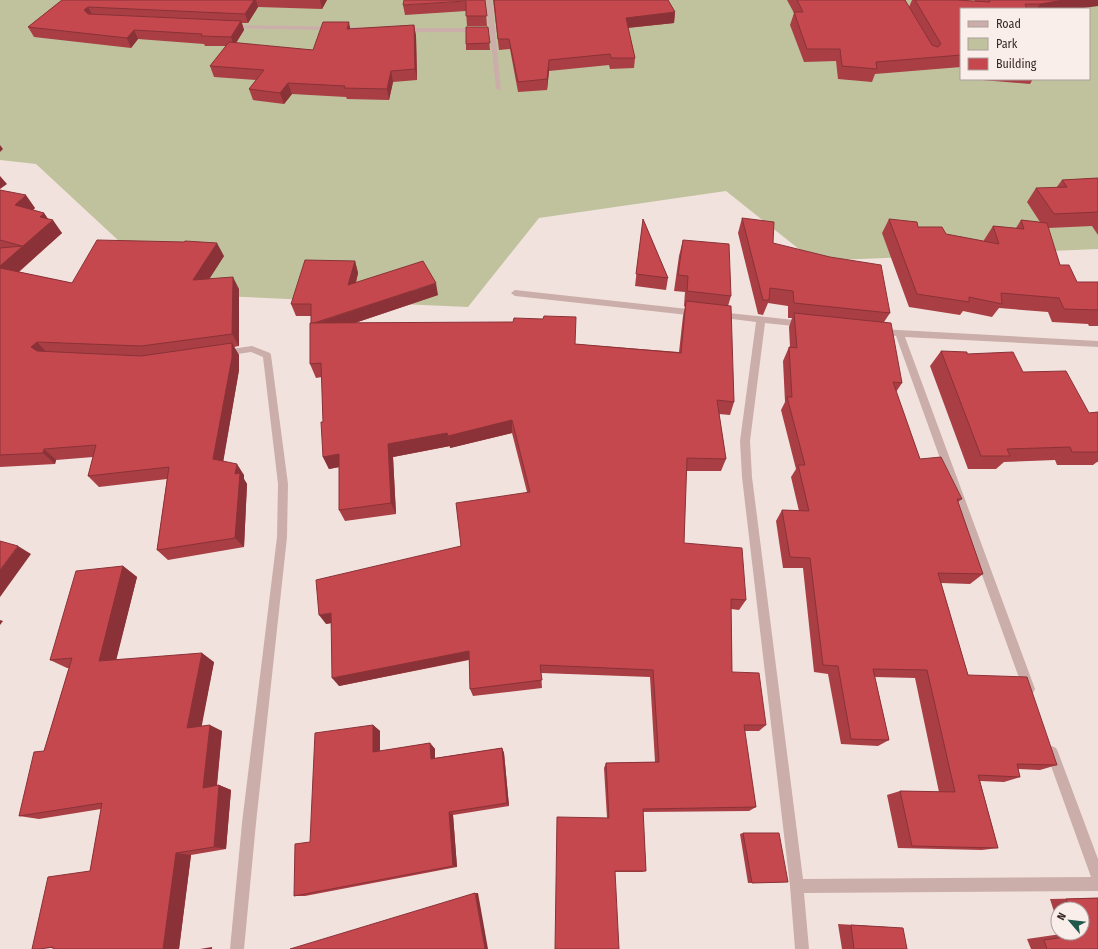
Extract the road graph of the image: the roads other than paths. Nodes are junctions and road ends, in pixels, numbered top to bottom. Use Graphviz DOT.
graph roads {
  1 [pos="489,0"];
  2 [pos="224,26"];
  3 [pos="373,29"];
  4 [pos="397,30"];
  5 [pos="493,30"];
  6 [pos="499,89"];
  7 [pos="515,293"];
  8 [pos="762,320"];
  9 [pos="815,326"];
  10 [pos="869,331"];
  11 [pos="900,334"];
  12 [pos="1098,344"];
  13 [pos="213,354"];
  14 [pos="1033,700"];
  15 [pos="1049,744"];
  16 [pos="1098,878"];
  17 [pos="1098,884"];
  18 [pos="797,886"];
  19 [pos="237,949"];
  20 [pos="802,949"];
  1 -- 5 [label="street"];
  2 -- 3 [label="street"];
  4 -- 5 [label="street"];
  5 -- 6 [label="street"];
  7 -- 8 [label="street"];
  8 -- 9 [label="street"];
  8 -- 18 [label="street"];
  10 -- 11 [label="street"];
  11 -- 12 [label="street"];
  11 -- 14 [label="street"];
  13 -- 19 [label="street"];
  15 -- 16 [label="street"];
  17 -- 18 [label="street"];
  18 -- 20 [label="street"];
}
